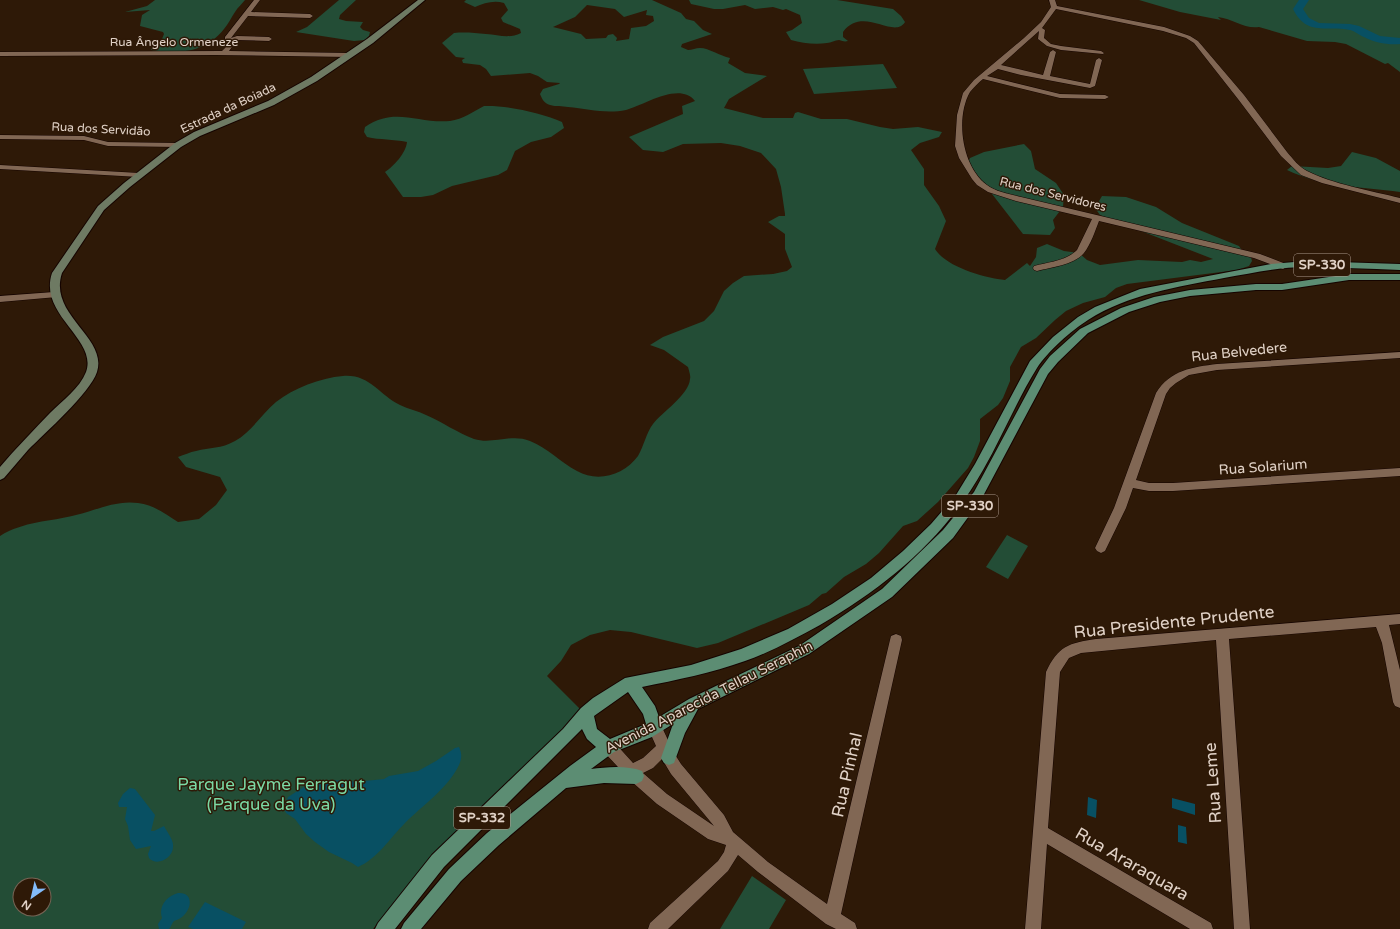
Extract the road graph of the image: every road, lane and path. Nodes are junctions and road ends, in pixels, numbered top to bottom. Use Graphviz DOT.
graph roads {
  1 [pos="257,0"];
  2 [pos="422,0"];
  3 [pos="1053,4"];
  4 [pos="245,14"];
  5 [pos="310,16"];
  6 [pos="1038,28"];
  7 [pos="269,39"];
  8 [pos="230,40"];
  9 [pos="1053,52"];
  10 [pos="216,53"];
  11 [pos="224,53"];
  12 [pos="0,54"];
  13 [pos="349,55"];
  14 [pos="996,66"];
  15 [pos="982,77"];
  16 [pos="1046,78"];
  17 [pos="1105,97"];
  18 [pos="0,137"];
  19 [pos="178,145"];
  20 [pos="0,167"];
  21 [pos="139,175"];
  22 [pos="1400,201"];
  23 [pos="1097,217"];
  24 [pos="1250,255"];
  25 [pos="1283,266"];
  26 [pos="1400,267"];
  27 [pos="1037,268"];
  28 [pos="1264,268"];
  29 [pos="1400,277"];
  30 [pos="1296,285"];
  31 [pos="1282,287"];
  32 [pos="54,295"];
  33 [pos="0,299"];
  34 [pos="1400,355"];
  35 [pos="1400,472"];
  36 [pos="0,475"];
  37 [pos="1129,483"];
  38 [pos="1101,548"];
  39 [pos="1400,620"];
  40 [pos="1381,621"];
  41 [pos="1222,635"];
  42 [pos="896,640"];
  43 [pos="630,683"];
  44 [pos="1400,702"];
  45 [pos="694,704"];
  46 [pos="586,713"];
  47 [pos="654,728"];
  48 [pos="609,747"];
  49 [pos="666,753"];
  50 [pos="634,774"];
  51 [pos="563,781"];
  52 [pos="1041,832"];
  53 [pos="731,840"];
  54 [pos="832,918"];
  55 [pos="384,929"];
  56 [pos="410,929"];
  57 [pos="656,929"];
  58 [pos="849,929"];
  59 [pos="1033,929"];
  60 [pos="1205,929"];
  61 [pos="1242,929"];
  1 -- 4 [label="street"];
  2 -- 13 [label="main road, Estrada da Boiada"];
  3 -- 6 [label="street, Rua dos Servidores"];
  3 -- 22 [label="street"];
  4 -- 5 [label="street"];
  4 -- 8 [label="street"];
  6 -- 14 [label="street, Rua dos Servidores"];
  6 -- 16 [label="street"];
  7 -- 8 [label="street"];
  8 -- 10 [label="street"];
  8 -- 11 [label="street"];
  9 -- 16 [label="street"];
  10 -- 11 [label="street, Rua Ângelo Ormeneze"];
  10 -- 12 [label="street, Rua Ângelo Ormeneze"];
  11 -- 13 [label="street, Rua Ângelo Ormeneze"];
  13 -- 19 [label="main road, Estrada da Boiada"];
  14 -- 15 [label="street, Rua dos Servidores"];
  14 -- 16 [label="street"];
  15 -- 17 [label="street"];
  15 -- 23 [label="street, Rua dos Servidores"];
  18 -- 19 [label="street, Rua dos Servidão"];
  19 -- 21 [label="main road, Estrada da Boiada"];
  20 -- 21 [label="street"];
  21 -- 32 [label="main road, Estrada da Boiada"];
  23 -- 24 [label="street, Rua dos Servidores"];
  23 -- 27 [label="street"];
  24 -- 25 [label="street, Rua dos Servidores"];
  24 -- 28 [label="street"];
  25 -- 26 [label="main road, Avenida Aparecida Tellau Seraphin / SP-330"];
  25 -- 28 [label="main road, Avenida Aparecida Tellau Seraphin / SP-330"];
  25 -- 30 [label="main road"];
  28 -- 31 [label="main road"];
  28 -- 43 [label="main road, Avenida Aparecida Tellau Seraphin / SP-330"];
  29 -- 30 [label="main road, Avenida Aparecida Tellau Seraphin / SP-330"];
  30 -- 31 [label="main road, Avenida Aparecida Tellau Seraphin / SP-330"];
  31 -- 45 [label="main road, Avenida Aparecida Tellau Seraphin / SP-330"];
  32 -- 33 [label="street"];
  32 -- 36 [label="main road"];
  34 -- 37 [label="street, Rua Belvedere"];
  35 -- 37 [label="street, Rua Solarium"];
  37 -- 38 [label="street, Rua Belvedere"];
  39 -- 40 [label="street, Rua Presidente Prudente"];
  40 -- 41 [label="street, Rua Presidente Prudente"];
  40 -- 44 [label="street"];
  41 -- 52 [label="street, Rua Presidente Prudente"];
  41 -- 61 [label="street, Rua Leme"];
  42 -- 54 [label="street, Rua Pinhal"];
  43 -- 46 [label="main road, Avenida Aparecida Tellau Seraphin"];
  43 -- 47 [label="main road"];
  45 -- 47 [label="main road, Avenida Aparecida Tellau Seraphin / SP-330"];
  45 -- 49 [label="main road"];
  46 -- 48 [label="main road"];
  46 -- 55 [label="main road, Avenida Aparecida Tellau Seraphin / SP-332"];
  47 -- 48 [label="main road, Avenida Aparecida Tellau Seraphin"];
  47 -- 49 [label="street"];
  48 -- 50 [label="street"];
  48 -- 51 [label="main road, Avenida Aparecida Tellau Seraphin / SP-332"];
  49 -- 50 [label="street"];
  49 -- 53 [label="street"];
  50 -- 51 [label="main road"];
  50 -- 53 [label="street"];
  51 -- 56 [label="main road, Avenida Aparecida Tellau Seraphin / SP-332"];
  52 -- 59 [label="street, Rua Presidente Prudente"];
  52 -- 60 [label="street, Rua Araraquara"];
  53 -- 54 [label="street"];
  53 -- 57 [label="street"];
  54 -- 58 [label="street"];
}
